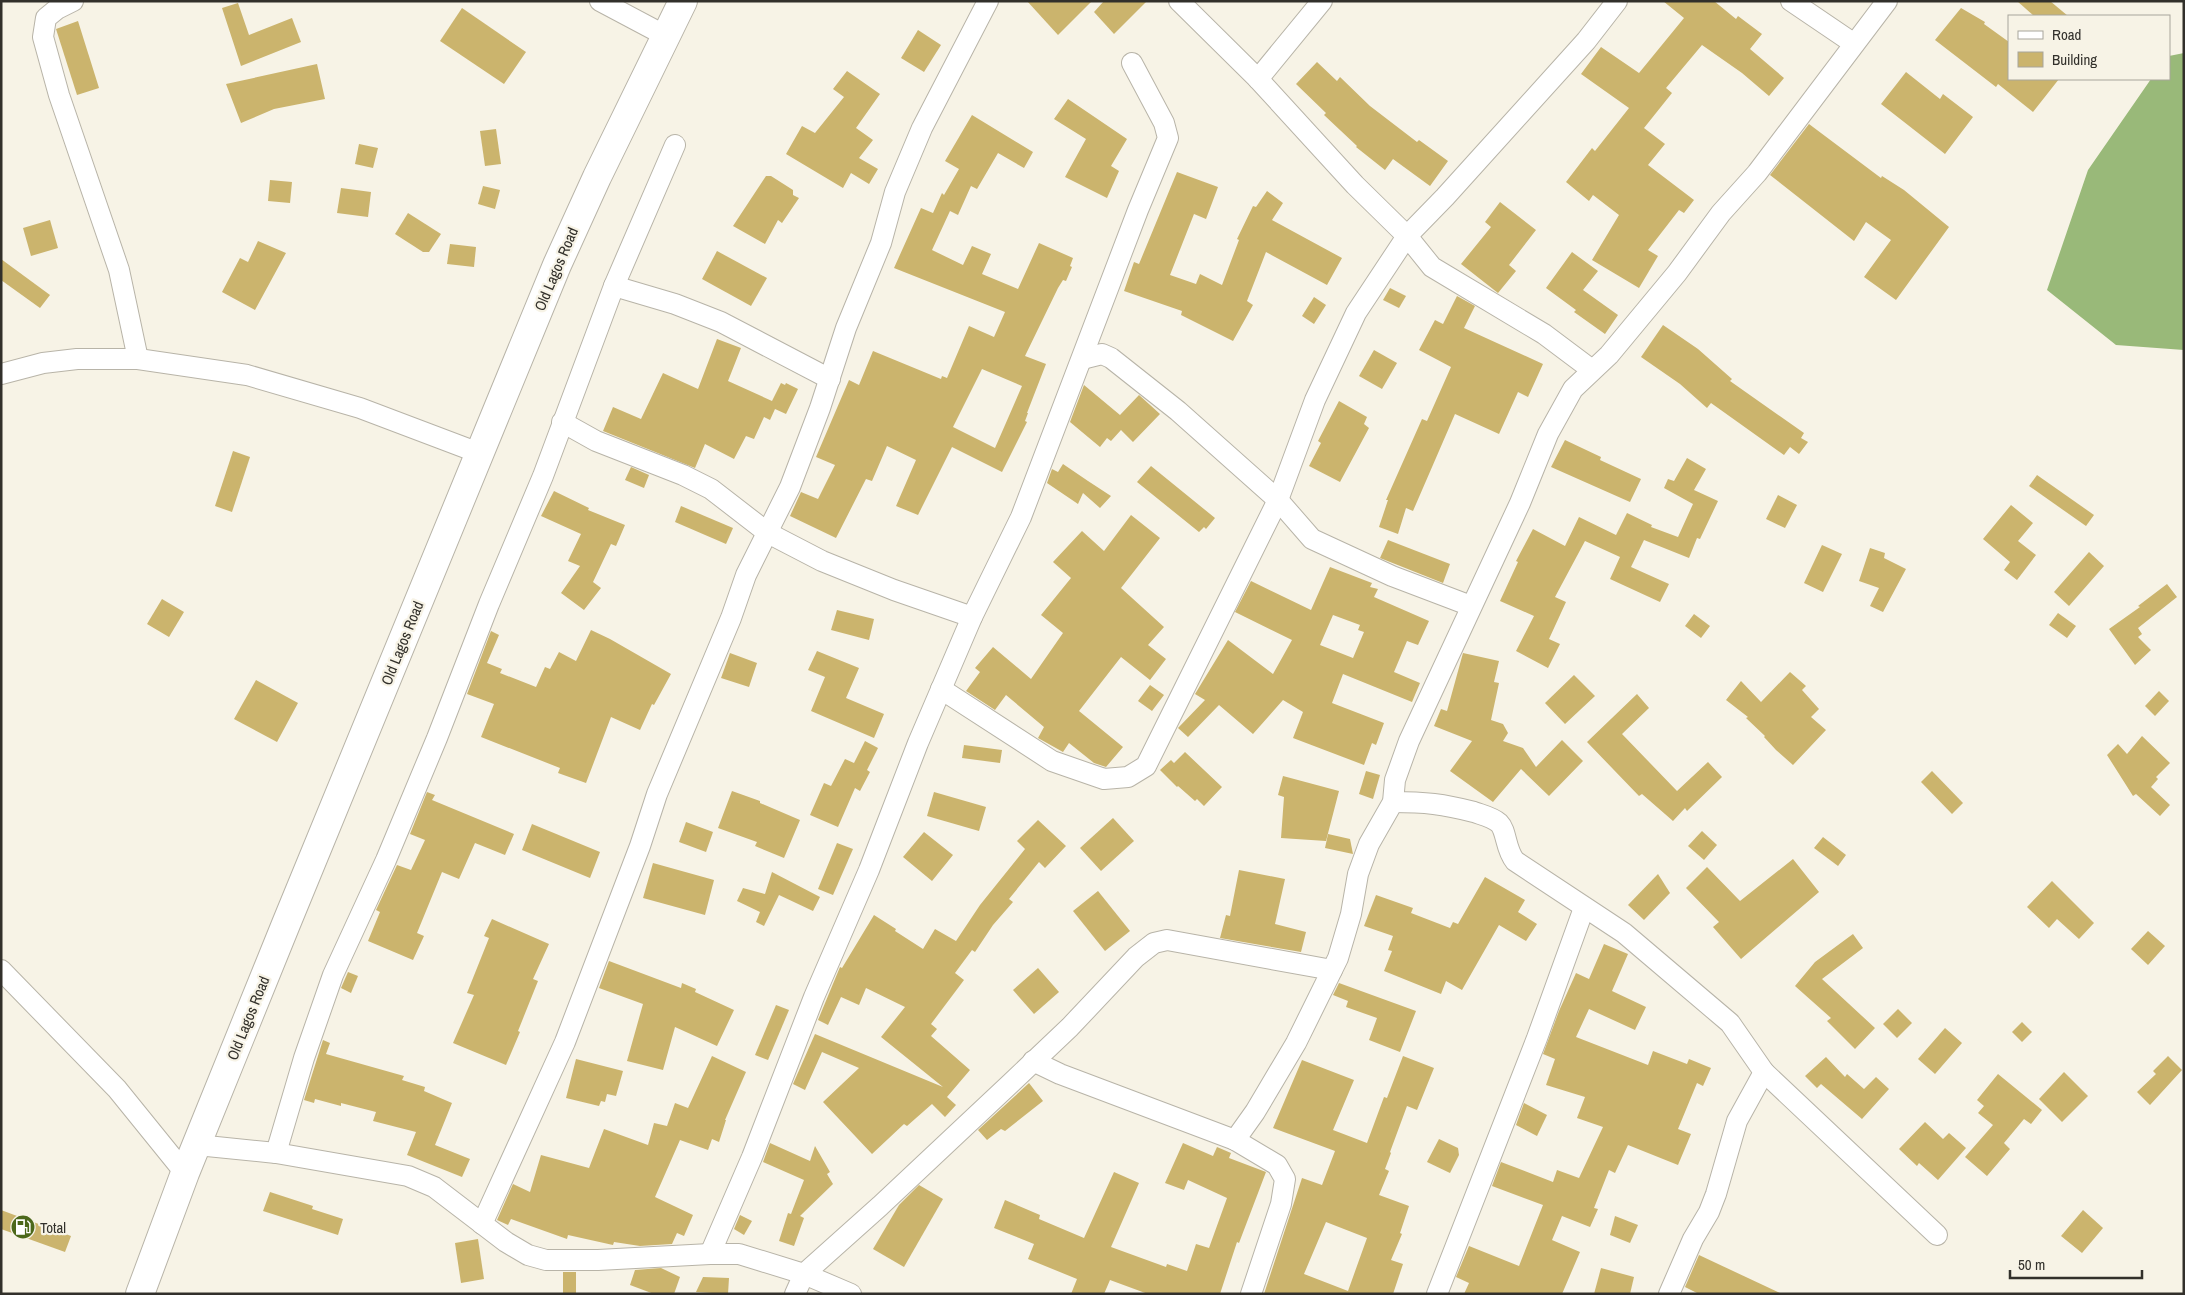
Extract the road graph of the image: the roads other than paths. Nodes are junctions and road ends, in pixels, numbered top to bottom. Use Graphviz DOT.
graph roads {
  1 [pos="73,1"];
  2 [pos="600,1"];
  3 [pos="683,1"];
  4 [pos="988,1"];
  5 [pos="1178,1"];
  6 [pos="1322,1"];
  7 [pos="1791,1"];
  8 [pos="1887,1"];
  9 [pos="1610,4"];
  10 [pos="666,36"];
  11 [pos="1853,43"];
  12 [pos="1132,62"];
  13 [pos="1258,79"];
  14 [pos="675,145"];
  15 [pos="1407,236"];
  16 [pos="614,286"];
  17 [pos="138,359"];
  18 [pos="1082,359"];
  19 [pos="1592,370"];
  20 [pos="1,374"];
  21 [pos="830,379"];
  22 [pos="562,422"];
  23 [pos="479,453"];
  24 [pos="1278,500"];
  25 [pos="768,533"];
  26 [pos="1471,606"];
  27 [pos="972,617"];
  28 [pos="941,689"];
  29 [pos="1393,802"];
  30 [pos="1584,908"];
  31 [pos="1,970"];
  32 [pos="1332,970"];
  33 [pos="1033,1061"];
  34 [pos="1764,1072"];
  35 [pos="1235,1140"];
  36 [pos="197,1145"];
  37 [pos="276,1153"];
  38 [pos="186,1173"];
  39 [pos="482,1224"];
  40 [pos="1937,1235"];
  41 [pos="710,1254"];
  42 [pos="804,1274"];
  43 [pos="140,1294"];
  44 [pos="795,1294"];
  45 [pos="851,1294"];
  46 [pos="1251,1294"];
  47 [pos="1437,1294"];
  48 [pos="1668,1294"];
  1 -- 17 [label="street"];
  2 -- 10 [label="street"];
  3 -- 10 [label="main road, Old Lagos Road"];
  4 -- 21 [label="street"];
  5 -- 13 [label="street"];
  6 -- 13 [label="street"];
  7 -- 11 [label="street"];
  8 -- 11 [label="street"];
  9 -- 15 [label="street"];
  10 -- 23 [label="main road, Old Lagos Road"];
  11 -- 19 [label="street"];
  12 -- 18 [label="street"];
  13 -- 15 [label="street"];
  14 -- 16 [label="street"];
  15 -- 19 [label="street"];
  15 -- 24 [label="street"];
  16 -- 21 [label="street"];
  16 -- 22 [label="street"];
  17 -- 20 [label="street"];
  17 -- 23 [label="street"];
  18 -- 24 [label="street"];
  18 -- 27 [label="street"];
  19 -- 26 [label="street"];
  21 -- 25 [label="street"];
  22 -- 25 [label="street"];
  22 -- 37 [label="street"];
  23 -- 36 [label="main road, Old Lagos Road"];
  24 -- 26 [label="street"];
  24 -- 28 [label="street"];
  25 -- 27 [label="street"];
  25 -- 39 [label="street"];
  26 -- 29 [label="street"];
  27 -- 28 [label="street"];
  28 -- 41 [label="street"];
  29 -- 30 [label="street"];
  29 -- 32 [label="street"];
  30 -- 34 [label="street"];
  30 -- 47 [label="street"];
  31 -- 38 [label="street"];
  32 -- 33 [label="street"];
  32 -- 35 [label="street"];
  33 -- 35 [label="street"];
  33 -- 42 [label="street"];
  34 -- 40 [label="street"];
  34 -- 48 [label="street"];
  35 -- 46 [label="street"];
  36 -- 37 [label="street"];
  36 -- 38 [label="main road, Old Lagos Road"];
  37 -- 39 [label="street"];
  38 -- 43 [label="main road, Old Lagos Road"];
  39 -- 41 [label="street"];
  41 -- 42 [label="street"];
  42 -- 44 [label="street"];
  42 -- 45 [label="street"];
}
